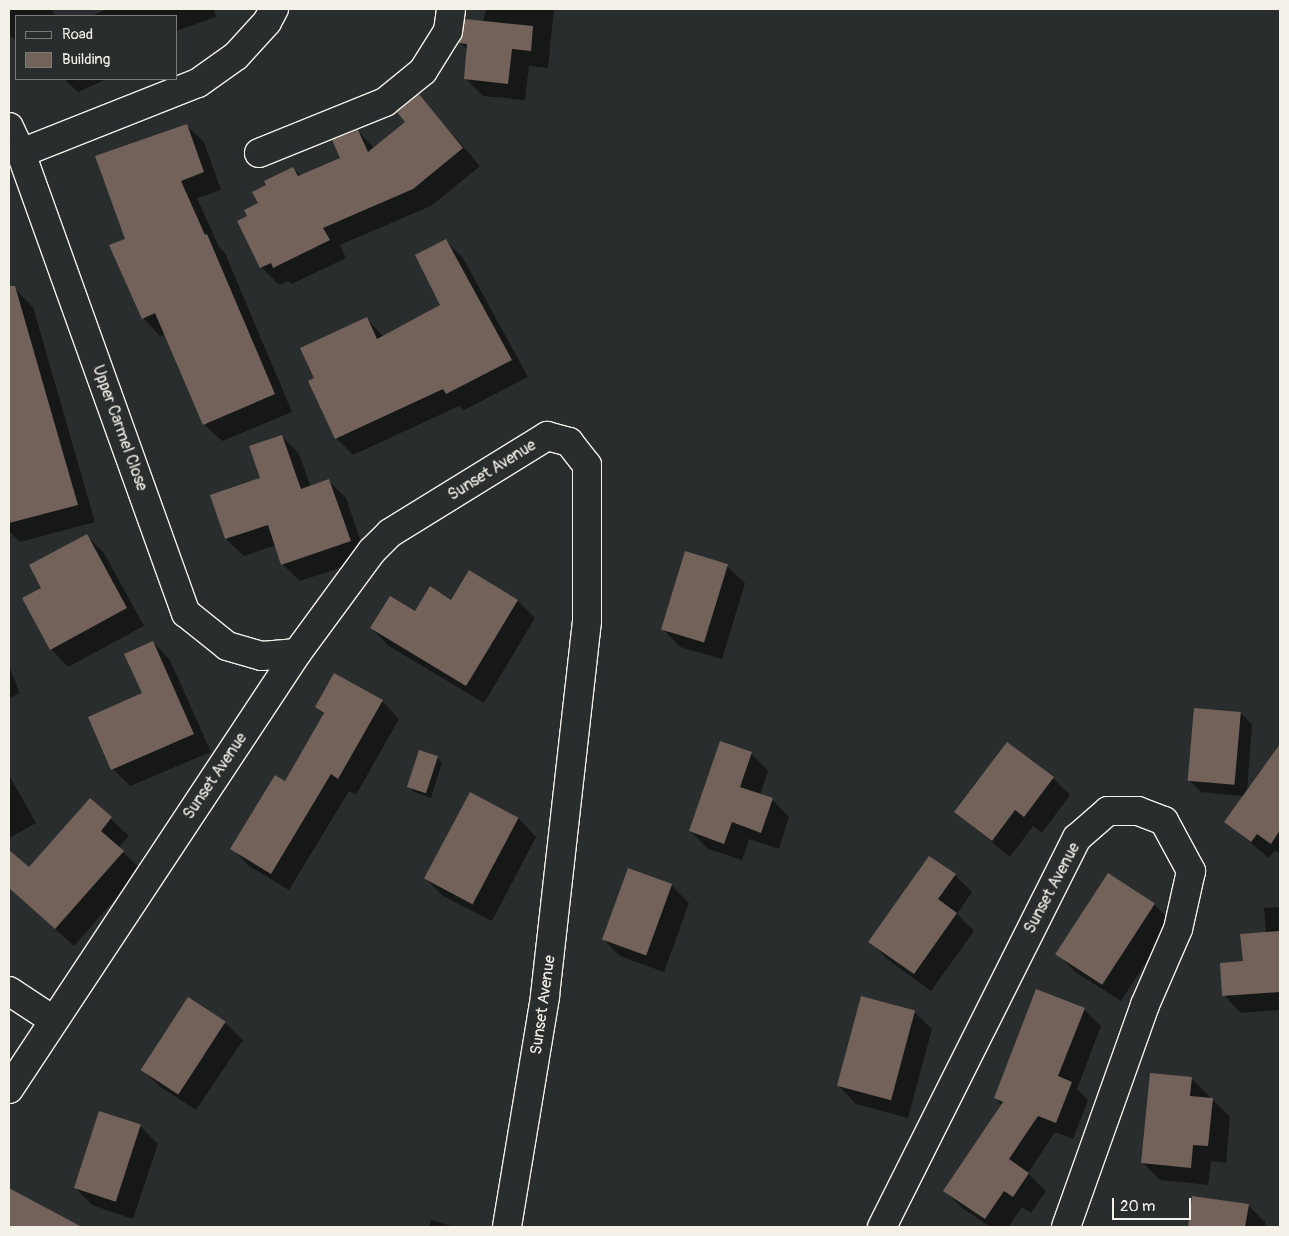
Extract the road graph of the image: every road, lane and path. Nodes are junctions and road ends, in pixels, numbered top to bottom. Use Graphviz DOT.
graph roads {
  1 [pos="274,9"];
  2 [pos="451,9"];
  3 [pos="9,127"];
  4 [pos="21,153"];
  5 [pos="259,153"];
  6 [pos="297,653"];
  7 [pos="9,991"];
  8 [pos="53,1020"];
  9 [pos="9,1089"];
  10 [pos="507,1227"];
  11 [pos="882,1227"];
  12 [pos="1066,1227"];
  1 -- 4 [label="street"];
  2 -- 5 [label="street"];
  3 -- 4 [label="street, Upper Carmel Close"];
  4 -- 6 [label="street, Upper Carmel Close"];
  6 -- 8 [label="street, Sunset Avenue"];
  6 -- 10 [label="street, Sunset Avenue"];
  7 -- 8 [label="street"];
  8 -- 9 [label="street, Sunset Avenue"];
  11 -- 12 [label="street, Sunset Avenue"];
}
